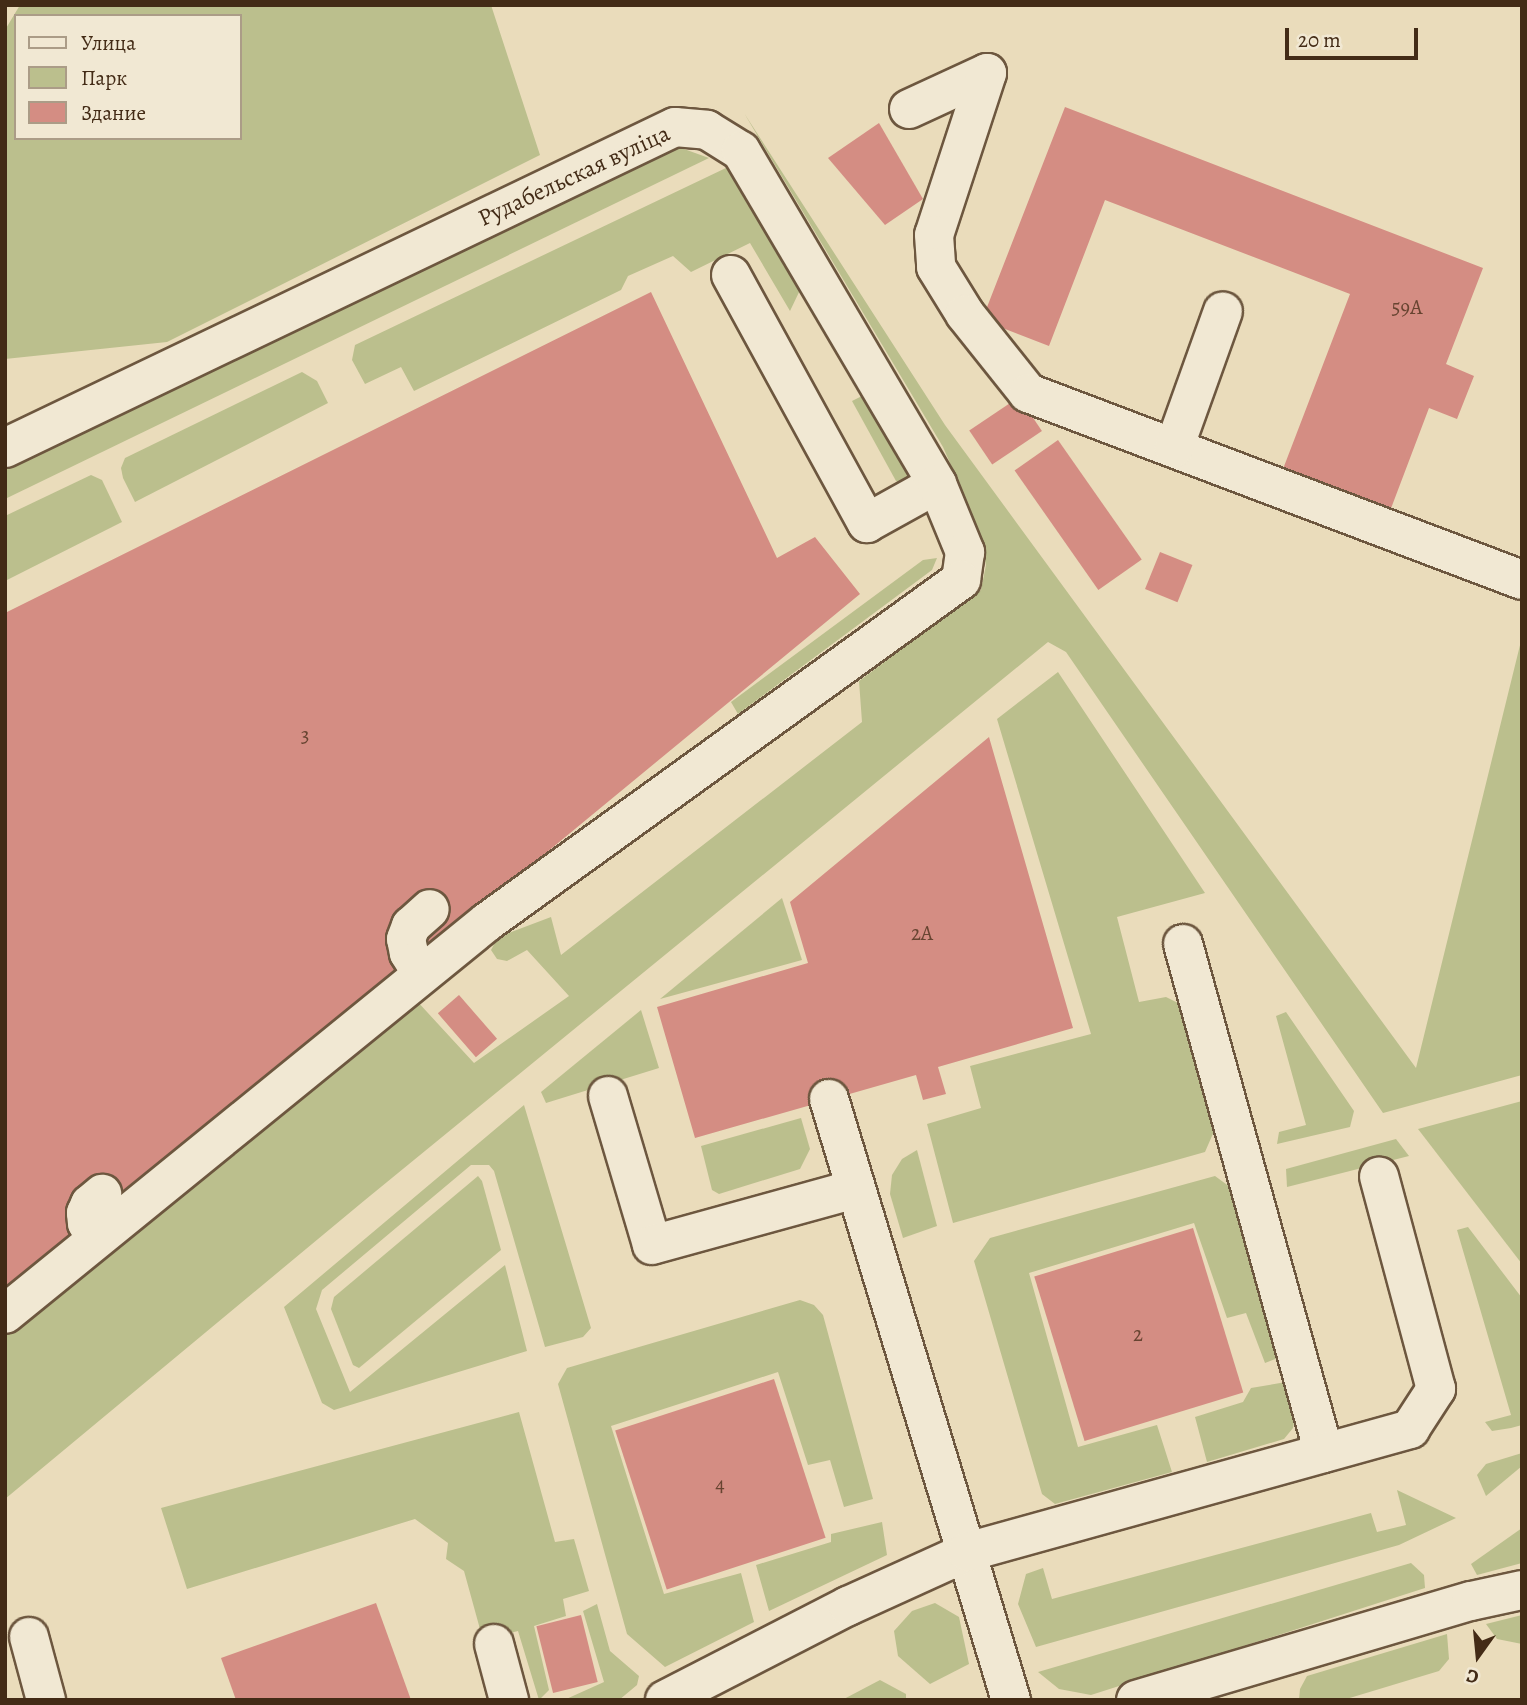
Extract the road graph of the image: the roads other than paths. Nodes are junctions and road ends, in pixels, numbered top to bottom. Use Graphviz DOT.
graph roads {
  1 [pos="909,109"];
  2 [pos="731,275"];
  3 [pos="1223,311"];
  4 [pos="5,447"];
  5 [pos="1174,448"];
  6 [pos="937,484"];
  7 [pos="1522,580"];
  8 [pos="430,909"];
  9 [pos="1183,944"];
  10 [pos="422,974"];
  11 [pos="608,1096"];
  12 [pos="829,1099"];
  13 [pos="1379,1177"];
  14 [pos="855,1189"];
  15 [pos="102,1194"];
  16 [pos="97,1237"];
  17 [pos="5,1314"];
  18 [pos="1324,1453"];
  19 [pos="967,1552"];
  20 [pos="1515,1589"];
  21 [pos="29,1637"];
  22 [pos="494,1644"];
  23 [pos="46,1700"];
  24 [pos="509,1700"];
  25 [pos="665,1700"];
  26 [pos="1011,1700"];
  27 [pos="1136,1700"];
  1 -- 5 [label="street"];
  2 -- 6 [label="street"];
  3 -- 5 [label="street"];
  4 -- 6 [label="street, Рудабельская вуліца"];
  5 -- 7 [label="street"];
  6 -- 10 [label="street, Рудабельская вуліца"];
  8 -- 10 [label="street"];
  9 -- 18 [label="street"];
  10 -- 16 [label="street"];
  11 -- 14 [label="street"];
  12 -- 14 [label="street"];
  13 -- 18 [label="street"];
  14 -- 19 [label="street"];
  15 -- 16 [label="street"];
  16 -- 17 [label="street"];
  18 -- 19 [label="street"];
  19 -- 25 [label="street"];
  19 -- 26 [label="street"];
  20 -- 27 [label="street"];
  21 -- 23 [label="street"];
  22 -- 24 [label="street"];
}
